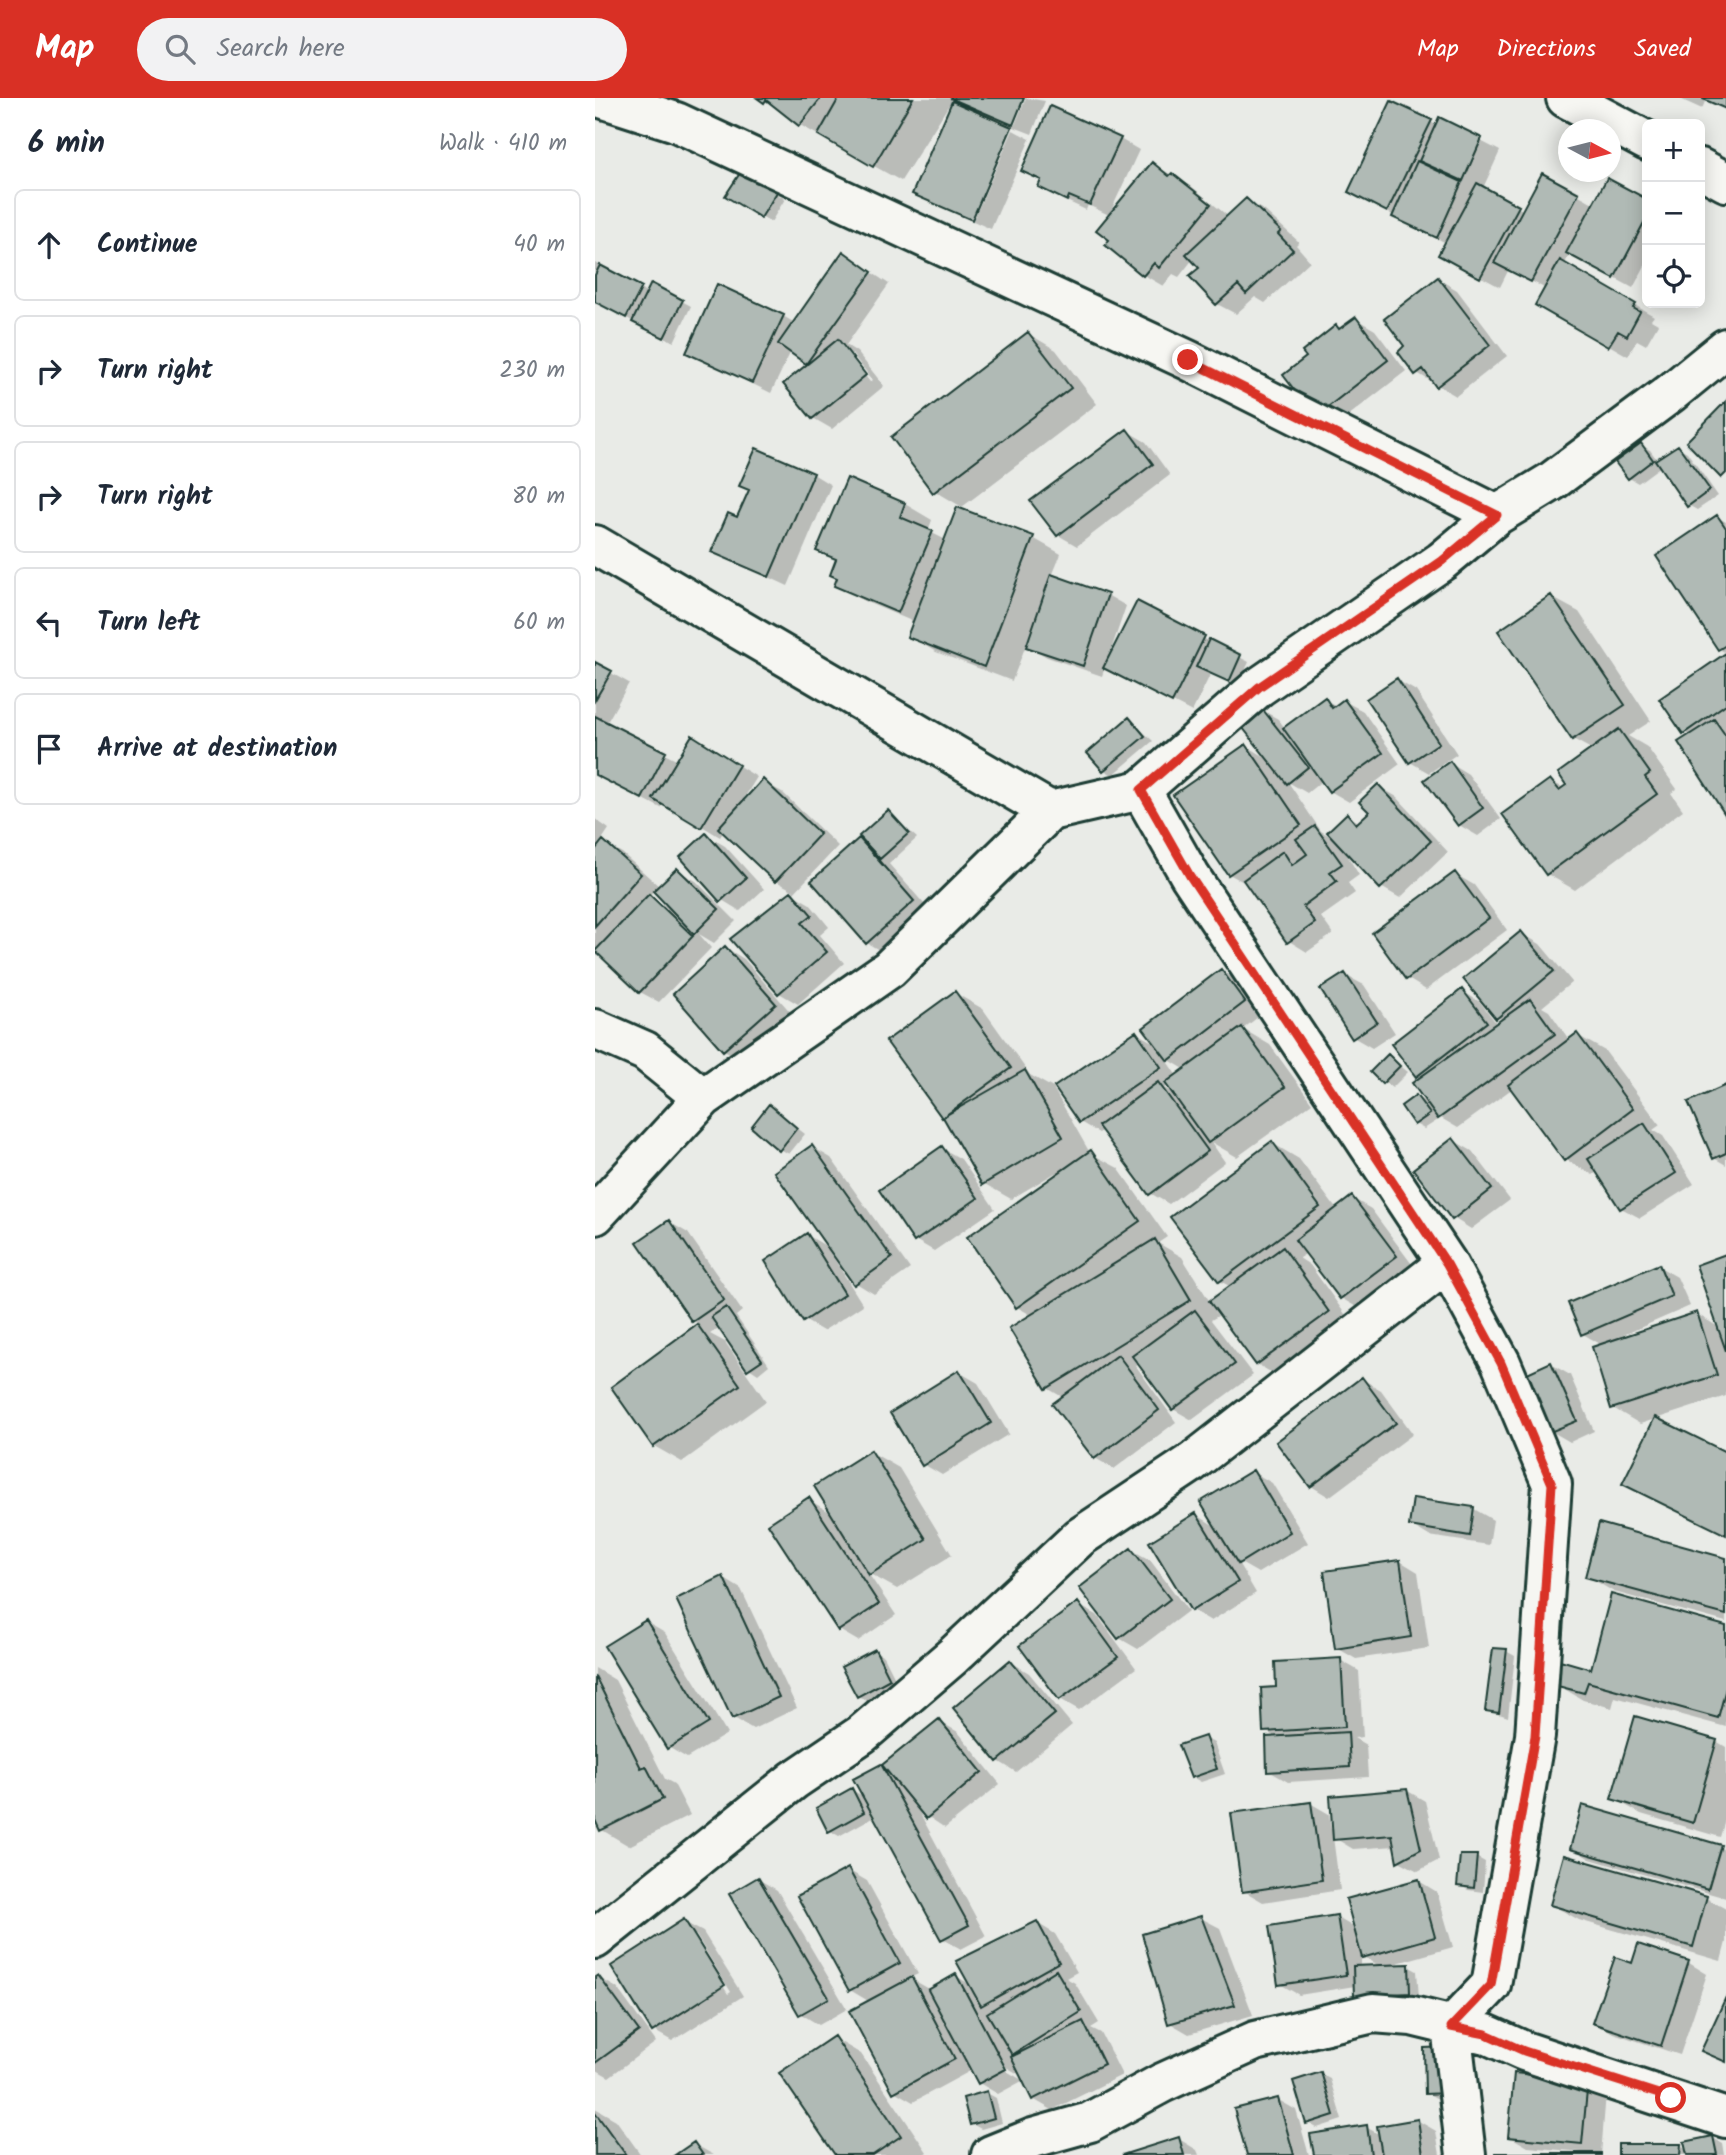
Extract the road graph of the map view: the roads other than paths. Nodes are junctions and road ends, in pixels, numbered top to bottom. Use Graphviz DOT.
graph roads {
  1 [pos="601,98"];
  2 [pos="1566,98"];
  3 [pos="686,110"];
  4 [pos="1642,138"];
  5 [pos="1705,171"];
  6 [pos="1726,182"];
  7 [pos="1726,348"];
  8 [pos="1497,515"];
  9 [pos="595,545"];
  10 [pos="1141,790"];
  11 [pos="1050,811"];
  12 [pos="595,1029"];
  13 [pos="703,1098"];
  14 [pos="595,1215"];
  15 [pos="1447,1264"];
  16 [pos="595,1939"];
  17 [pos="1451,2027"];
  18 [pos="1726,2118"];
  19 [pos="1036,2146"];
  20 [pos="991,2155"];
  21 [pos="1466,2155"];
  1 -- 3 [label="street"];
  2 -- 4 [label="street"];
  3 -- 8 [label="street"];
  5 -- 6 [label="street"];
  7 -- 8 [label="street"];
  8 -- 10 [label="street"];
  9 -- 11 [label="street"];
  10 -- 11 [label="street"];
  10 -- 15 [label="street"];
  11 -- 13 [label="street"];
  12 -- 13 [label="street"];
  13 -- 14 [label="street"];
  15 -- 16 [label="street"];
  15 -- 17 [label="street"];
  17 -- 18 [label="street"];
  17 -- 19 [label="street"];
  17 -- 21 [label="street"];
  19 -- 20 [label="street"];
}
